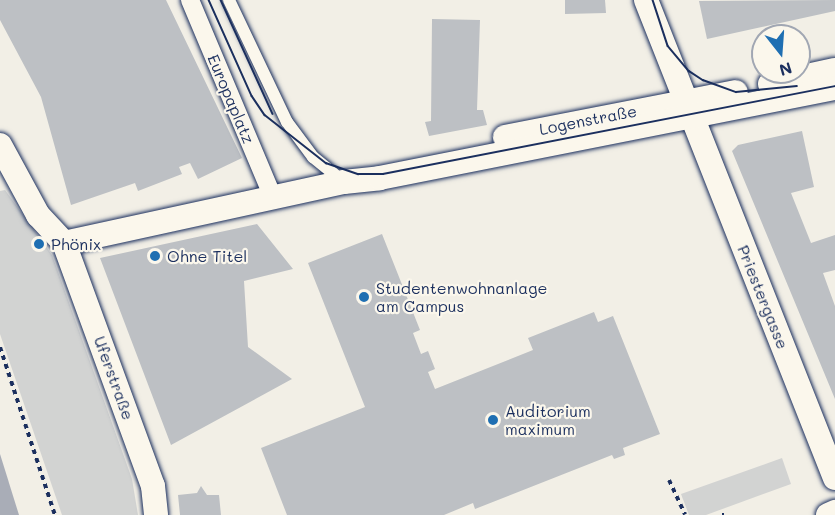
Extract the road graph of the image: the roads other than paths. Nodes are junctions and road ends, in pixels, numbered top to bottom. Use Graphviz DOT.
graph roads {
  1 [pos="190,0"];
  2 [pos="229,0"];
  3 [pos="646,0"];
  4 [pos="835,70"];
  5 [pos="835,87"];
  6 [pos="687,109"];
  7 [pos="0,145"];
  8 [pos="344,182"];
  9 [pos="273,197"];
  10 [pos="64,243"];
  11 [pos="835,478"];
  12 [pos="835,512"];
  13 [pos="156,515"];
  14 [pos="828,515"];
  1 -- 9 [label="street, Europaplatz"];
  2 -- 8 [label="lane"];
  3 -- 6 [label="street, Priestergasse"];
  4 -- 6 [label="street, Logenstraße"];
  5 -- 6 [label="street, Logenstraße"];
  6 -- 8 [label="street, Logenstraße"];
  6 -- 11 [label="street, Priestergasse"];
  7 -- 10 [label="street"];
  8 -- 9 [label="street, Logenstraße"];
  9 -- 10 [label="street, Logenstraße"];
  10 -- 13 [label="street, Uferstraße"];
  12 -- 14 [label="street"];
}
